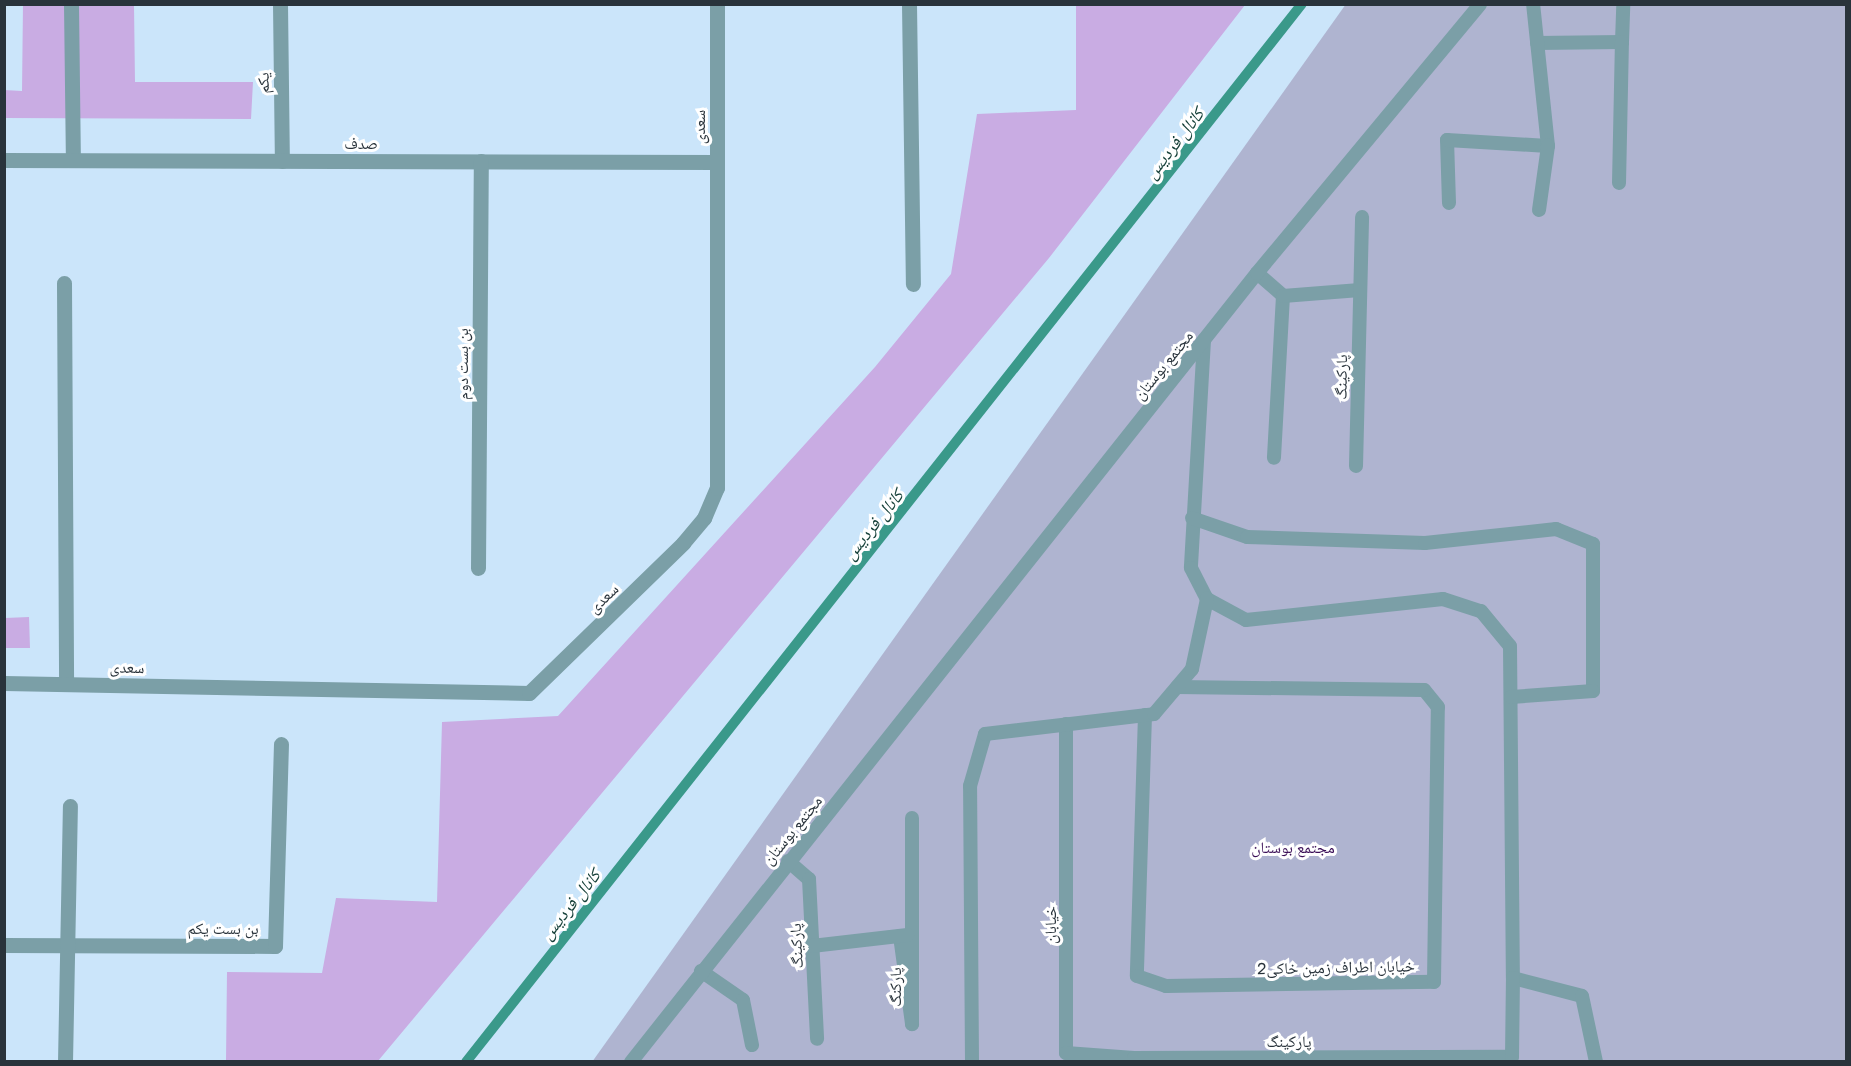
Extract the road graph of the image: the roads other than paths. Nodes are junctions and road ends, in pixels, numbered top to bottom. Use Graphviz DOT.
graph roads {
  1 [pos="71,4"];
  2 [pos="280,4"];
  3 [pos="717,4"];
  4 [pos="909,4"];
  5 [pos="1480,4"];
  6 [pos="1533,4"];
  7 [pos="1623,4"];
  8 [pos="1537,42"];
  9 [pos="1622,42"];
  10 [pos="1548,146"];
  11 [pos="4,160"];
  12 [pos="73,160"];
  13 [pos="282,161"];
  14 [pos="481,161"];
  15 [pos="717,162"];
  16 [pos="1619,183"];
  17 [pos="1449,203"];
  18 [pos="1539,210"];
  19 [pos="1362,217"];
  20 [pos="1257,273"];
  21 [pos="64,283"];
  22 [pos="913,284"];
  23 [pos="1360,290"];
  24 [pos="1283,296"];
  25 [pos="1204,340"];
  26 [pos="1274,458"];
  27 [pos="1356,466"];
  28 [pos="1192,518"];
  29 [pos="478,568"];
  30 [pos="1207,599"];
  31 [pos="4,683"];
  32 [pos="66,684"];
  33 [pos="1177,687"];
  34 [pos="1511,697"];
  35 [pos="1145,715"];
  36 [pos="1066,724"];
  37 [pos="281,744"];
  38 [pos="70,806"];
  39 [pos="912,818"];
  40 [pos="788,861"];
  41 [pos="906,935"];
  42 [pos="4,945"];
  43 [pos="66,946"];
  44 [pos="812,946"];
  45 [pos="701,971"];
  46 [pos="1513,978"];
  47 [pos="817,1039"];
  48 [pos="752,1045"];
  49 [pos="1134,1060"];
  50 [pos="1444,1060"];
  51 [pos="65,1062"];
  52 [pos="631,1062"];
  53 [pos="972,1062"];
  54 [pos="1596,1062"];
  1 -- 12 [label="street"];
  2 -- 13 [label="street, یکم"];
  3 -- 15 [label="street, سعدی"];
  4 -- 22 [label="street"];
  5 -- 20 [label="lane, مجتمع بوستان"];
  6 -- 8 [label="lane"];
  7 -- 9 [label="lane"];
  8 -- 9 [label="lane"];
  8 -- 10 [label="lane"];
  9 -- 16 [label="lane"];
  10 -- 17 [label="lane"];
  10 -- 18 [label="lane"];
  11 -- 12 [label="street, صدف"];
  12 -- 13 [label="street, صدف"];
  13 -- 14 [label="street, صدف"];
  14 -- 15 [label="street, صدف"];
  14 -- 29 [label="street, بن بست دوم"];
  15 -- 32 [label="street, سعدی"];
  19 -- 23 [label="lane, پارکینگ"];
  20 -- 24 [label="lane"];
  20 -- 25 [label="lane, مجتمع بوستان"];
  21 -- 32 [label="street"];
  23 -- 24 [label="lane"];
  23 -- 27 [label="lane, پارکینگ"];
  24 -- 26 [label="lane"];
  25 -- 28 [label="lane"];
  25 -- 40 [label="lane, مجتمع بوستان"];
  28 -- 30 [label="lane"];
  28 -- 34 [label="lane"];
  30 -- 33 [label="lane"];
  30 -- 34 [label="lane"];
  31 -- 32 [label="street, سعدی"];
  33 -- 35 [label="lane"];
  33 -- 35 [label="lane, خیابان اطراف زمین خاکی2"];
  34 -- 46 [label="lane"];
  35 -- 36 [label="lane"];
  36 -- 49 [label="lane, خیابان"];
  36 -- 53 [label="lane"];
  37 -- 43 [label="street, بن بست یکم"];
  38 -- 43 [label="street"];
  39 -- 41 [label="lane, پارکنگ"];
  40 -- 44 [label="lane, پارکینگ"];
  40 -- 45 [label="lane, مجتمع بوستان"];
  41 -- 41 [label="lane, پارکنگ"];
  41 -- 44 [label="lane"];
  42 -- 43 [label="street, بن بست یکم"];
  43 -- 51 [label="street"];
  44 -- 47 [label="lane, پارکینگ"];
  45 -- 48 [label="lane"];
  45 -- 52 [label="lane, مجتمع بوستان"];
  46 -- 50 [label="lane, پارکینگ"];
  46 -- 54 [label="lane"];
  49 -- 50 [label="lane, پارکینگ"];
}
